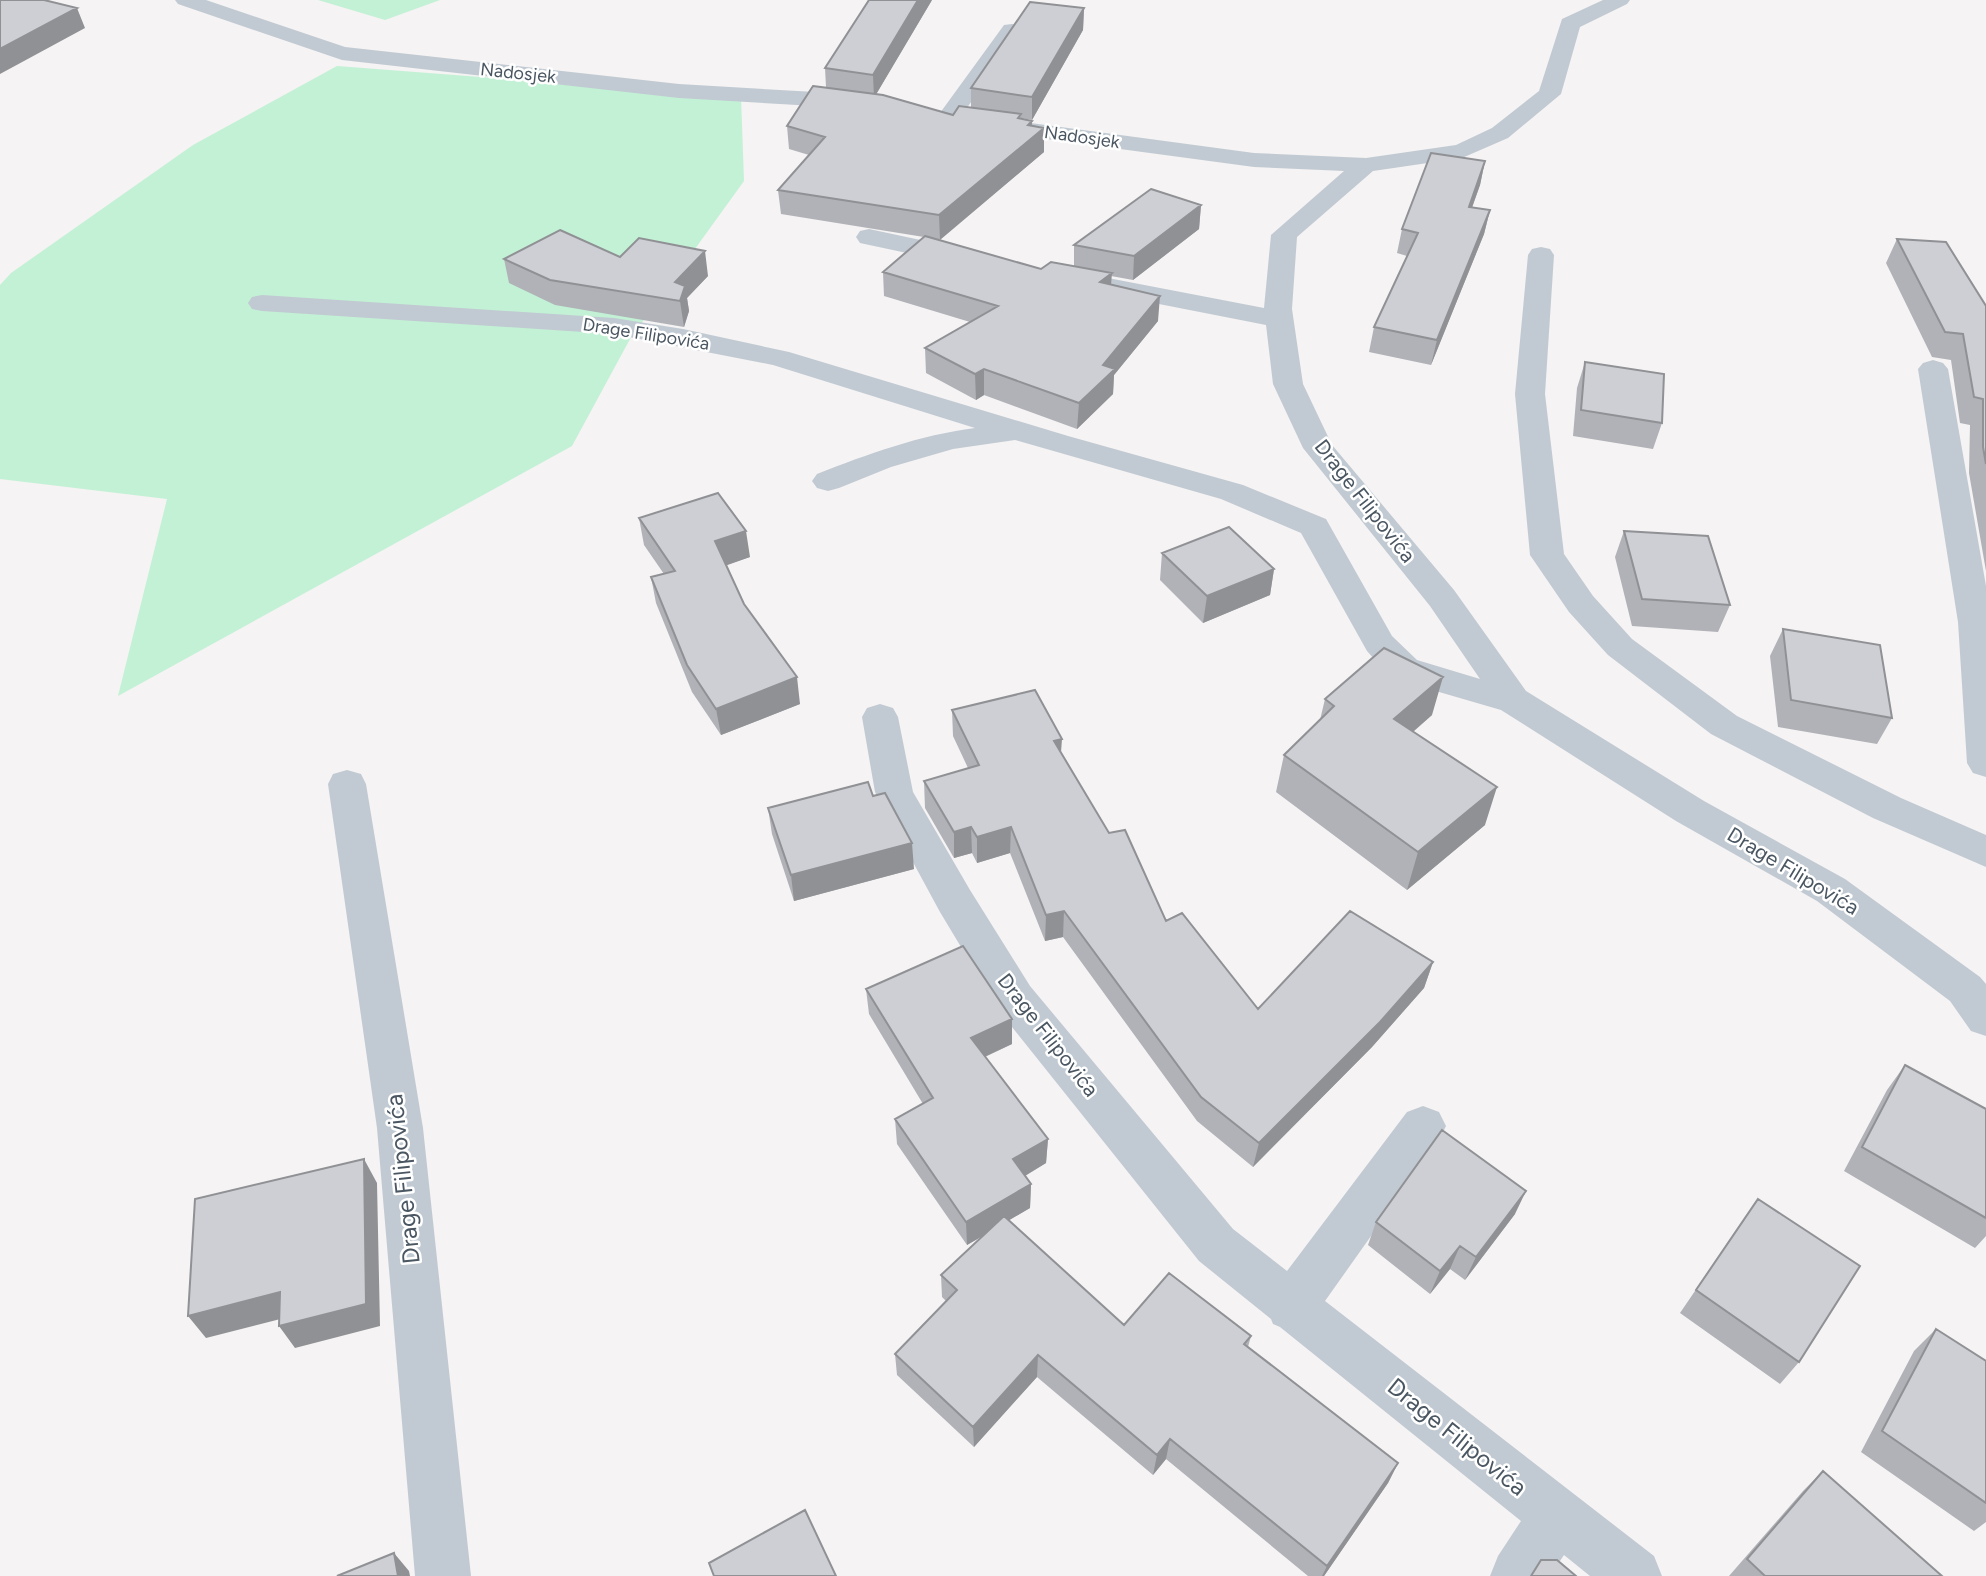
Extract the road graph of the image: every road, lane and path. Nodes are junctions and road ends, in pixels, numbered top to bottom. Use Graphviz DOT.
graph roads {
  1 [pos="185,0"];
  2 [pos="1620,0"];
  3 [pos="1012,30"];
  4 [pos="882,109"];
  5 [pos="922,114"];
  6 [pos="948,118"];
  7 [pos="1254,160"];
  8 [pos="1366,165"];
  9 [pos="1316,207"];
  10 [pos="869,237"];
  11 [pos="1541,255"];
  12 [pos="989,262"];
  13 [pos="1082,281"];
  14 [pos="262,303"];
  15 [pos="1279,319"];
  16 [pos="1933,369"];
  17 [pos="1018,432"];
  18 [pos="828,481"];
  19 [pos="1513,700"];
  20 [pos="880,716"];
  21 [pos="1986,763"];
  22 [pos="347,784"];
  23 [pos="1986,852"];
  24 [pos="1986,1017"];
  25 [pos="1423,1126"];
  26 [pos="1291,1307"];
  27 [pos="1556,1517"];
  28 [pos="443,1576"];
  29 [pos="1518,1576"];
  30 [pos="1634,1576"];
  1 -- 4 [label="street, Nadosjek"];
  2 -- 8 [label="street, Nadosjek"];
  3 -- 6 [label="street"];
  5 -- 6 [label="street, Nadosjek"];
  6 -- 7 [label="street, Nadosjek"];
  7 -- 8 [label="street, Nadosjek"];
  7 -- 9 [label="street"];
  8 -- 9 [label="street, Drage Filipovića"];
  9 -- 15 [label="street, Drage Filipovića"];
  10 -- 12 [label="street"];
  11 -- 23 [label="street"];
  13 -- 15 [label="street"];
  14 -- 17 [label="street, Drage Filipovića"];
  15 -- 19 [label="street, Drage Filipovića"];
  16 -- 21 [label="street"];
  17 -- 18 [label="street, Drage Filipovića"];
  17 -- 19 [label="street, Drage Filipovića"];
  19 -- 24 [label="street, Drage Filipovića"];
  20 -- 26 [label="street, Drage Filipovića"];
  22 -- 28 [label="street, Drage Filipovića"];
  25 -- 26 [label="street"];
  26 -- 27 [label="street, Drage Filipovića"];
  27 -- 29 [label="street"];
  27 -- 30 [label="street, Drage Filipovića"];
}
